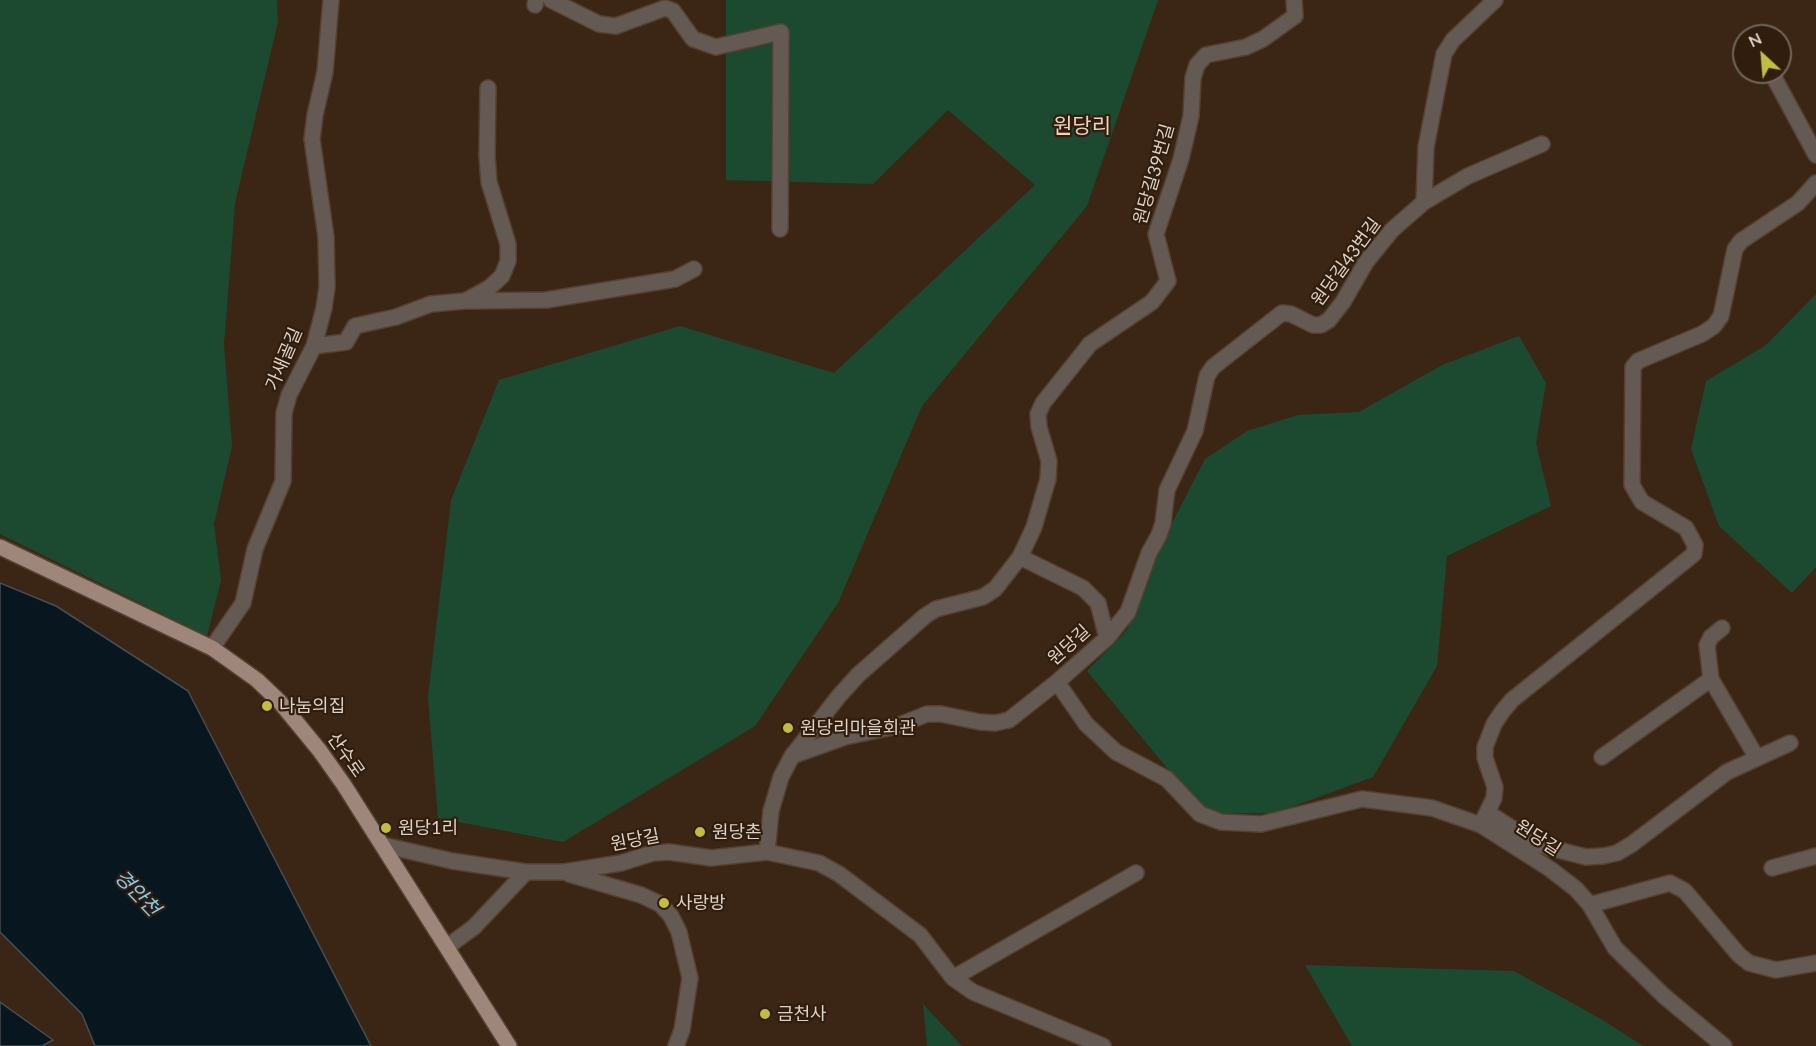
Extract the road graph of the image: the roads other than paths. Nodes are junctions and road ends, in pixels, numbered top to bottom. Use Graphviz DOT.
graph roads {
  1 [pos="332,0"];
  2 [pos="551,0"];
  3 [pos="1496,0"];
  4 [pos="1295,8"];
  5 [pos="1778,84"];
  6 [pos="488,88"];
  7 [pos="1542,144"];
  8 [pos="1816,155"];
  9 [pos="1816,183"];
  10 [pos="1424,201"];
  11 [pos="780,229"];
  12 [pos="694,269"];
  13 [pos="465,301"];
  14 [pos="314,346"];
  15 [pos="0,547"];
  16 [pos="1020,557"];
  17 [pos="1722,628"];
  18 [pos="1107,638"];
  19 [pos="212,648"];
  20 [pos="1711,680"];
  21 [pos="1057,682"];
  22 [pos="1790,743"];
  23 [pos="792,756"];
  24 [pos="1602,757"];
  25 [pos="1757,758"];
  26 [pos="1484,819"];
  27 [pos="383,845"];
  28 [pos="767,852"];
  29 [pos="1816,856"];
  30 [pos="1772,868"];
  31 [pos="526,872"];
  32 [pos="564,872"];
  33 [pos="1136,873"];
  34 [pos="1590,905"];
  35 [pos="447,947"];
  36 [pos="1816,963"];
  37 [pos="953,978"];
  38 [pos="509,1046"];
  39 [pos="676,1046"];
  40 [pos="1103,1046"];
  41 [pos="1724,1046"];
  1 -- 14 [label="street, 가새골길"];
  2 -- 11 [label="street"];
  3 -- 10 [label="street"];
  4 -- 16 [label="street, 원당길39번길"];
  5 -- 8 [label="street"];
  6 -- 13 [label="street"];
  7 -- 10 [label="street"];
  9 -- 26 [label="street"];
  10 -- 18 [label="street, 원당길43번길"];
  12 -- 13 [label="street"];
  13 -- 14 [label="street"];
  14 -- 19 [label="street, 가새골길"];
  15 -- 19 [label="main road, 산수로"];
  16 -- 18 [label="street, 원당길"];
  16 -- 23 [label="street"];
  17 -- 20 [label="street"];
  18 -- 21 [label="street, 원당길"];
  19 -- 27 [label="main road, 산수로"];
  20 -- 24 [label="street"];
  20 -- 25 [label="street"];
  21 -- 23 [label="street"];
  21 -- 26 [label="street, 원당길"];
  22 -- 25 [label="street"];
  23 -- 28 [label="street"];
  25 -- 26 [label="street"];
  26 -- 34 [label="street, 원당길"];
  27 -- 31 [label="street, 원당길"];
  27 -- 35 [label="main road, 산수로"];
  28 -- 32 [label="street, 원당길"];
  28 -- 37 [label="street, 원당길"];
  29 -- 30 [label="street"];
  31 -- 32 [label="street, 원당길"];
  31 -- 35 [label="street"];
  32 -- 39 [label="street"];
  33 -- 37 [label="street"];
  34 -- 36 [label="street"];
  34 -- 41 [label="street, 원당길"];
  35 -- 38 [label="main road, 산수로"];
  37 -- 40 [label="street"];
}
